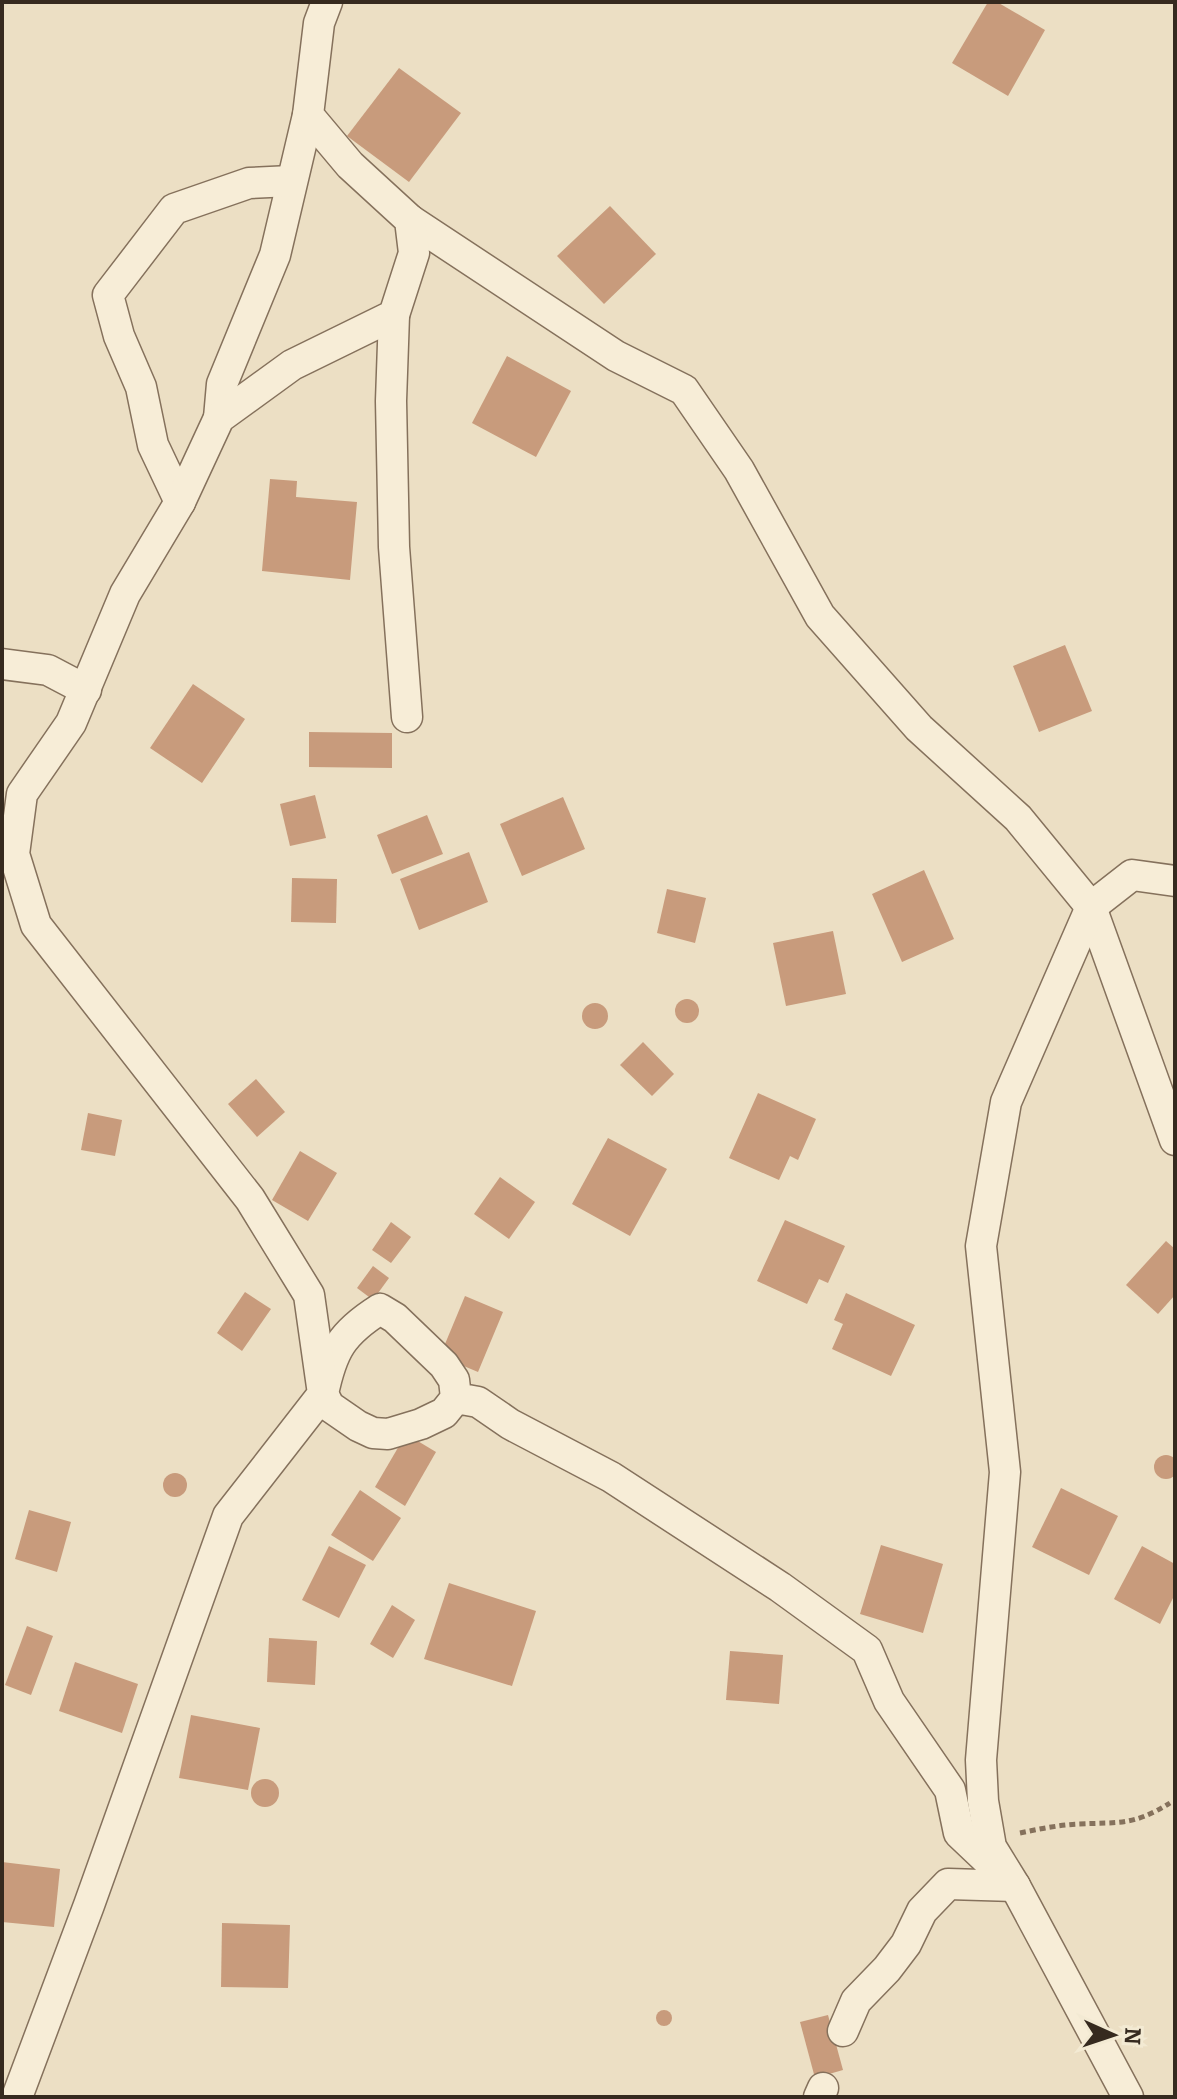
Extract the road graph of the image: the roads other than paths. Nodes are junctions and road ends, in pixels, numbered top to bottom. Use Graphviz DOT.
graph roads {
  1 [pos="327,2"];
  2 [pos="308,115"];
  3 [pos="291,181"];
  4 [pos="410,220"];
  5 [pos="394,315"];
  6 [pos="219,418"];
  7 [pos="180,502"];
  8 [pos="2,664"];
  9 [pos="86,690"];
  10 [pos="407,717"];
  11 [pos="1175,881"];
  12 [pos="1091,907"];
  13 [pos="1175,1140"];
  14 [pos="323,1394"];
  15 [pos="456,1398"];
  16 [pos="1015,1886"];
  17 [pos="843,2031"];
  18 [pos="17,2097"];
  19 [pos="1128,2097"];
  1 -- 2 [label="street"];
  2 -- 3 [label="street"];
  2 -- 4 [label="street"];
  3 -- 6 [label="street"];
  3 -- 7 [label="street"];
  4 -- 5 [label="street"];
  4 -- 12 [label="street"];
  5 -- 6 [label="street"];
  5 -- 10 [label="street"];
  6 -- 7 [label="street"];
  7 -- 9 [label="street"];
  8 -- 9 [label="street"];
  9 -- 14 [label="street"];
  11 -- 12 [label="street"];
  12 -- 13 [label="street"];
  12 -- 16 [label="street"];
  14 -- 15 [label="street"];
  14 -- 15 [label="street"];
  14 -- 18 [label="street"];
  15 -- 16 [label="street"];
  16 -- 17 [label="street"];
  16 -- 19 [label="street"];
}
